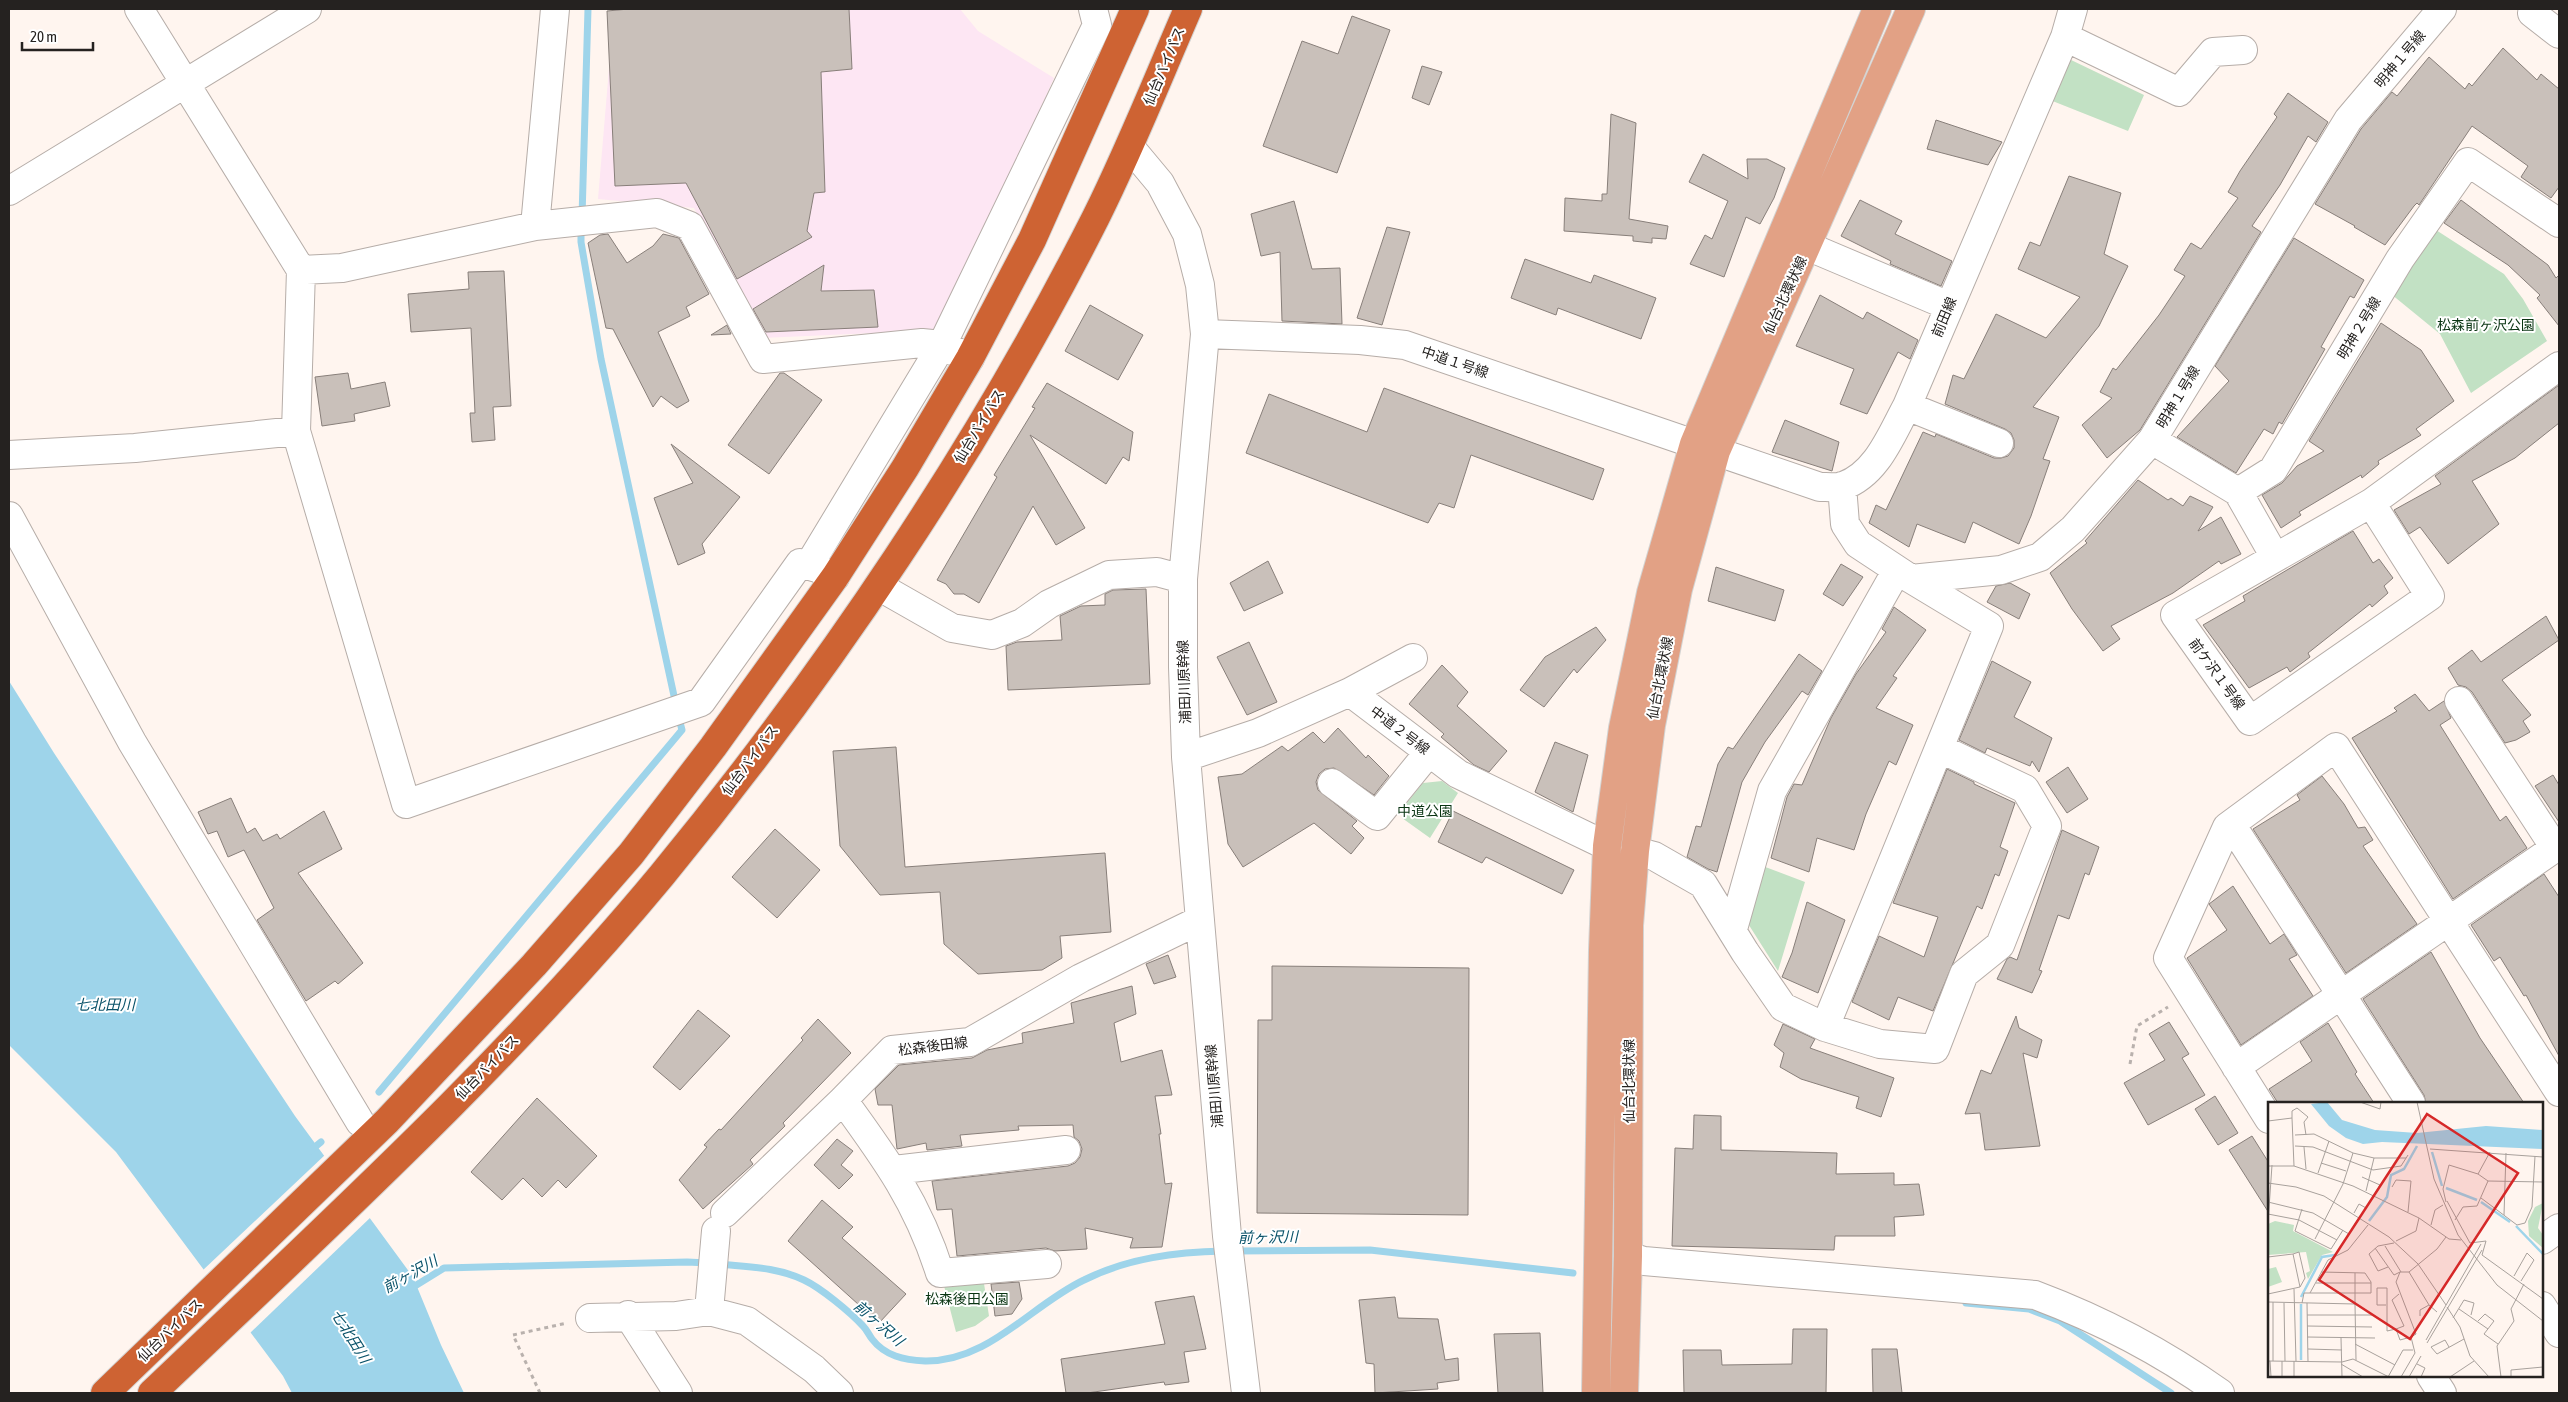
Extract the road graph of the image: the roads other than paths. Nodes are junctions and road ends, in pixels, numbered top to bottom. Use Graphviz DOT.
graph roads {
  1 [pos="139,9"];
  2 [pos="307,9"];
  3 [pos="556,9"];
  4 [pos="1093,9"];
  5 [pos="1135,9"];
  6 [pos="1188,9"];
  7 [pos="1877,9"];
  8 [pos="1911,9"];
  9 [pos="2073,9"];
  10 [pos="2442,9"];
  11 [pos="2530,10"];
  12 [pos="2559,34"];
  13 [pos="2065,37"];
  14 [pos="2243,50"];
  15 [pos="184,84"];
  16 [pos="1130,147"];
  17 [pos="9,191"];
  18 [pos="2559,224"];
  19 [pos="541,226"];
  20 [pos="1808,246"];
  21 [pos="301,270"];
  22 [pos="1949,306"];
  23 [pos="1205,334"];
  24 [pos="942,345"];
  25 [pos="970,358"];
  26 [pos="2559,366"];
  27 [pos="1907,406"];
  28 [pos="296,431"];
  29 [pos="2152,440"];
  30 [pos="1999,443"];
  31 [pos="1705,447"];
  32 [pos="9,454"];
  33 [pos="1842,486"];
  34 [pos="2238,492"];
  35 [pos="2370,503"];
  36 [pos="9,516"];
  37 [pos="2275,558"];
  38 [pos="809,566"];
  39 [pos="1904,575"];
  40 [pos="835,577"];
  41 [pos="1183,579"];
  42 [pos="880,587"];
  43 [pos="1412,658"];
  44 [pos="1350,692"];
  45 [pos="2459,701"];
  46 [pos="1939,748"];
  47 [pos="1429,752"];
  48 [pos="1186,757"];
  49 [pos="1332,784"];
  50 [pos="2231,824"];
  51 [pos="1608,846"];
  52 [pos="2557,849"];
  53 [pos="1636,851"];
  54 [pos="1200,920"];
  55 [pos="2448,921"];
  56 [pos="1733,929"];
  57 [pos="2341,995"];
  58 [pos="1825,1027"];
  59 [pos="2236,1067"];
  60 [pos="2559,1092"];
  61 [pos="843,1100"];
  62 [pos="2410,1102"];
  63 [pos="2268,1118"];
  64 [pos="360,1122"];
  65 [pos="1066,1150"];
  66 [pos="894,1170"];
  67 [pos="2559,1228"];
  68 [pos="2543,1239"];
  69 [pos="1628,1256"];
  70 [pos="1048,1264"];
  71 [pos="2543,1308"];
  72 [pos="708,1311"];
  73 [pos="628,1315"];
  74 [pos="590,1318"];
  75 [pos="2559,1333"];
  76 [pos="2431,1377"];
  77 [pos="105,1393"];
  78 [pos="152,1393"];
  79 [pos="678,1393"];
  80 [pos="839,1393"];
  81 [pos="1246,1393"];
  82 [pos="1596,1393"];
  83 [pos="1624,1393"];
  84 [pos="2220,1393"];
  85 [pos="2442,1393"];
  1 -- 15 [label="street"];
  2 -- 15 [label="street"];
  3 -- 19 [label="street"];
  4 -- 24 [label="street"];
  5 -- 25 [label="highway, 仙台バイパス"];
  6 -- 16 [label="highway, 仙台バイパス"];
  7 -- 31 [label="main road, 仙台北環状線"];
  8 -- 20 [label="main road, 仙台北環状線"];
  9 -- 13 [label="street, 前田線"];
  10 -- 29 [label="street, 明神１号線"];
  11 -- 12 [label="street"];
  13 -- 14 [label="street"];
  13 -- 22 [label="street, 前田線"];
  15 -- 17 [label="street"];
  15 -- 21 [label="street"];
  16 -- 23 [label="street, 浦田川原幹線"];
  16 -- 42 [label="highway, 仙台バイパス"];
  18 -- 34 [label="street, 明神２号線"];
  19 -- 21 [label="street"];
  19 -- 24 [label="street"];
  20 -- 22 [label="street"];
  20 -- 31 [label="main road, 仙台北環状線"];
  21 -- 28 [label="street"];
  22 -- 27 [label="street, 前田線"];
  23 -- 31 [label="street, 中道１号線"];
  23 -- 41 [label="street, 浦田川原幹線"];
  24 -- 25 [label="street"];
  24 -- 38 [label="street"];
  25 -- 40 [label="highway, 仙台バイパス"];
  26 -- 35 [label="street, 前ケ沢１号線"];
  27 -- 30 [label="street"];
  27 -- 33 [label="street, 前田線"];
  28 -- 32 [label="street"];
  28 -- 38 [label="street"];
  29 -- 34 [label="street"];
  29 -- 39 [label="street, 明神１号線"];
  31 -- 33 [label="street"];
  31 -- 51 [label="main road, 仙台北環状線"];
  31 -- 53 [label="main road, 仙台北環状線"];
  33 -- 39 [label="street"];
  34 -- 37 [label="street"];
  35 -- 37 [label="street, 前ケ沢１号線"];
  35 -- 37 [label="street, 前ケ沢１号線"];
  36 -- 64 [label="street"];
  38 -- 40 [label="street"];
  39 -- 46 [label="street"];
  39 -- 56 [label="street"];
  40 -- 77 [label="highway, 仙台バイパス"];
  41 -- 42 [label="street"];
  41 -- 48 [label="street, 浦田川原幹線"];
  42 -- 78 [label="highway, 仙台バイパス"];
  43 -- 44 [label="street"];
  44 -- 47 [label="street, 中道２号線"];
  44 -- 48 [label="street"];
  45 -- 52 [label="street"];
  46 -- 58 [label="street"];
  46 -- 58 [label="street"];
  47 -- 49 [label="street"];
  47 -- 51 [label="street, 中道２号線"];
  48 -- 54 [label="street, 浦田川原幹線"];
  50 -- 55 [label="street"];
  50 -- 57 [label="street"];
  50 -- 59 [label="street"];
  51 -- 82 [label="main road, 仙台北環状線"];
  52 -- 55 [label="street"];
  53 -- 56 [label="street"];
  53 -- 69 [label="main road, 仙台北環状線"];
  54 -- 61 [label="street, 松森後田線"];
  54 -- 81 [label="street, 浦田川原幹線"];
  55 -- 57 [label="street"];
  55 -- 60 [label="street"];
  56 -- 58 [label="street"];
  57 -- 59 [label="street"];
  57 -- 62 [label="street"];
  59 -- 63 [label="street"];
  61 -- 66 [label="street"];
  61 -- 72 [label="street, 松森後田線"];
  65 -- 66 [label="street"];
  66 -- 70 [label="street"];
  67 -- 68 [label="street"];
  69 -- 83 [label="main road, 仙台北環状線"];
  69 -- 84 [label="street"];
  71 -- 75 [label="street"];
  72 -- 73 [label="street"];
  72 -- 80 [label="street"];
  73 -- 74 [label="street"];
  73 -- 79 [label="street"];
  76 -- 85 [label="street"];
}
